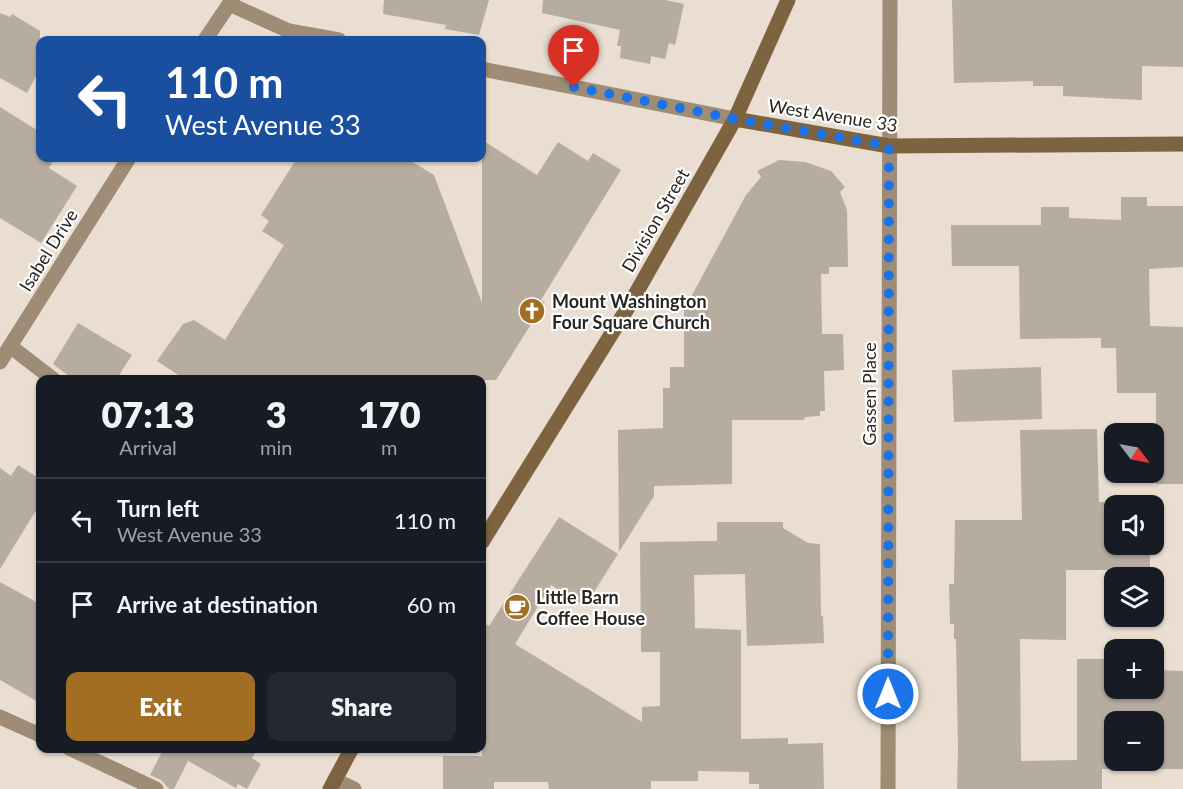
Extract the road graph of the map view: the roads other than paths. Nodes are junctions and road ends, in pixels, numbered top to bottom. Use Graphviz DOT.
graph roads {
  1 [pos="788,0"];
  2 [pos="890,0"];
  3 [pos="230,2"];
  4 [pos="208,36"];
  5 [pos="317,36"];
  6 [pos="486,70"];
  7 [pos="735,119"];
  8 [pos="1183,144"];
  9 [pos="889,146"];
  10 [pos="126,162"];
  11 [pos="10,346"];
  12 [pos="0,362"];
  13 [pos="48,375"];
  14 [pos="486,536"];
  15 [pos="0,717"];
  16 [pos="36,733"];
  17 [pos="80,753"];
  18 [pos="349,753"];
  19 [pos="332,784"];
  20 [pos="156,789"];
  21 [pos="354,789"];
  22 [pos="888,789"];
  1 -- 7 [label="street, Division Street"];
  2 -- 9 [label="street, Gassen Place"];
  3 -- 4 [label="street"];
  3 -- 5 [label="street"];
  6 -- 7 [label="street, West Avenue 33"];
  7 -- 9 [label="street, West Avenue 33"];
  7 -- 14 [label="street, Division Street"];
  8 -- 9 [label="street, West Avenue 33"];
  9 -- 22 [label="street, Gassen Place"];
  10 -- 11 [label="street, Isabel Drive"];
  11 -- 12 [label="street, Isabel Drive"];
  11 -- 13 [label="street"];
  15 -- 16 [label="street"];
  17 -- 20 [label="street"];
  18 -- 19 [label="street"];
  19 -- 21 [label="street"];
}
